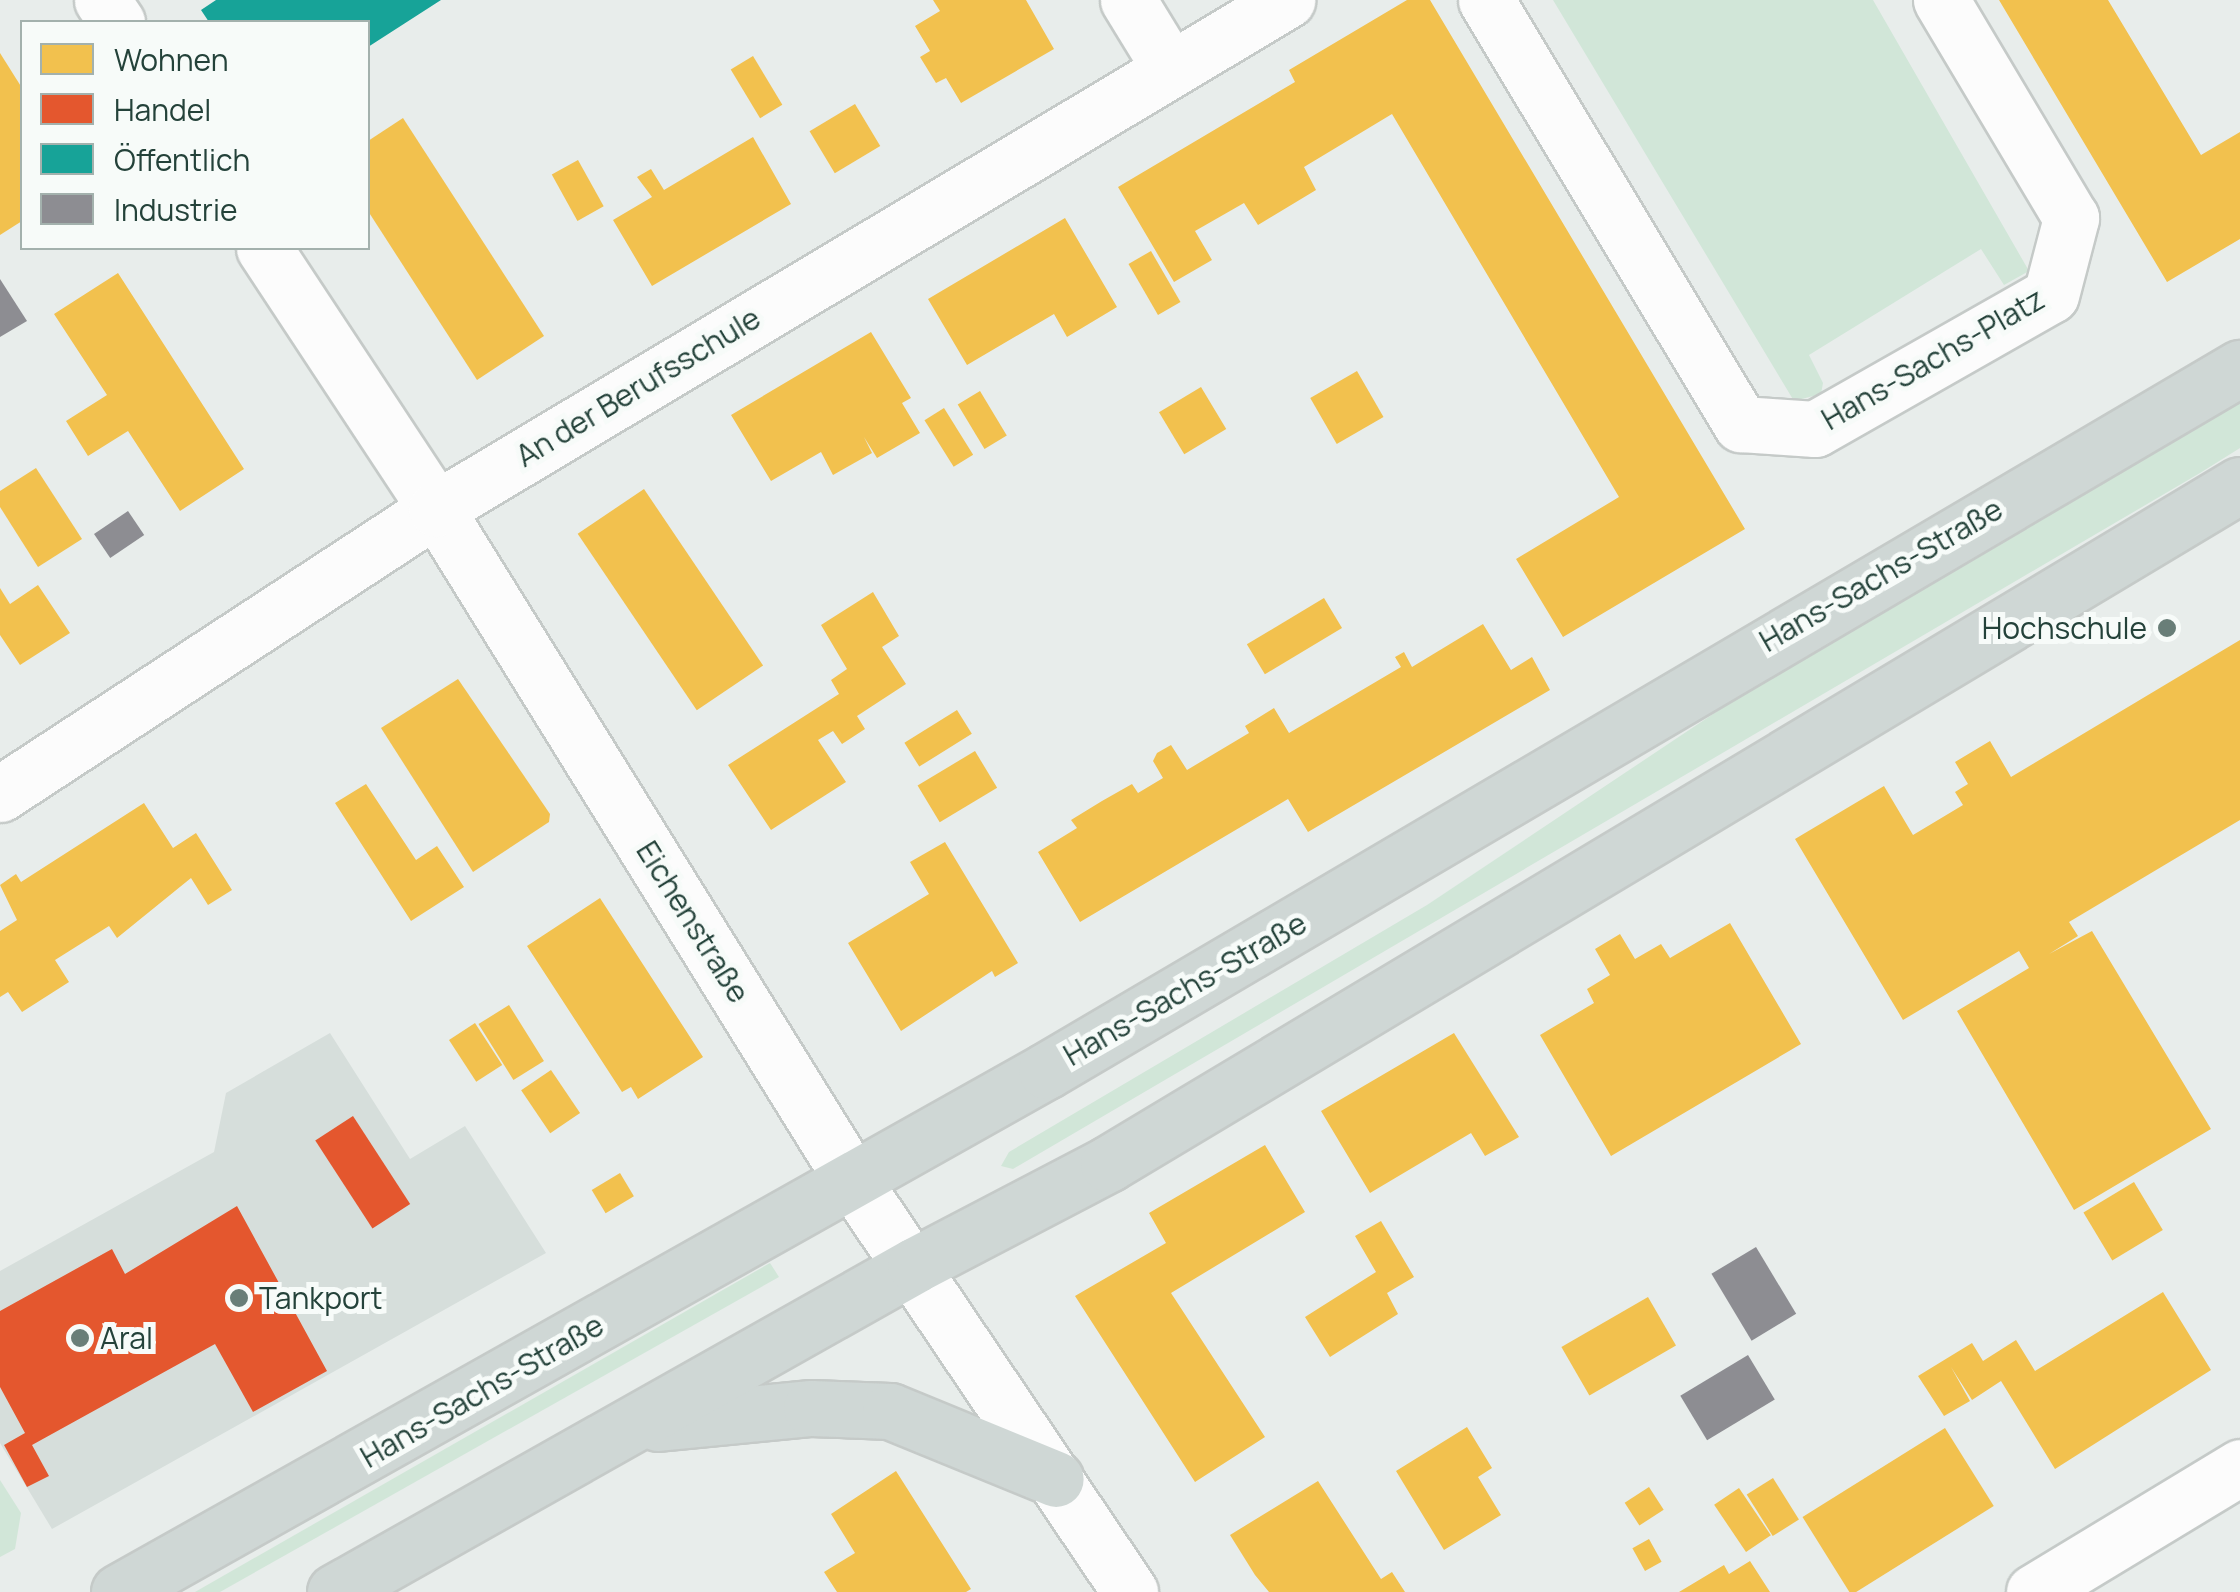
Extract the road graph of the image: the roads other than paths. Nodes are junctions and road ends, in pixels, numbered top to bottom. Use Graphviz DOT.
graph roads {
  1 [pos="1128,0"];
  2 [pos="1287,0"];
  3 [pos="1486,0"];
  4 [pos="1940,0"];
  5 [pos="1168,67"];
  6 [pos="265,250"];
  7 [pos="2240,368"];
  8 [pos="2240,485"];
  9 [pos="436,509"];
  10 [pos="0,794"];
  11 [pos="851,1178"];
  12 [pos="914,1265"];
  13 [pos="640,1425"];
  14 [pos="2240,1466"];
  15 [pos="1056,1479"];
  16 [pos="119,1592"];
  17 [pos="335,1592"];
  18 [pos="1130,1592"];
  19 [pos="2034,1592"];
  1 -- 5 [label="street"];
  2 -- 5 [label="street, An der Berufsschule"];
  3 -- 4 [label="street, Hans-Sachs-Platz"];
  5 -- 9 [label="street, An der Berufsschule"];
  6 -- 9 [label="street, Eichenstraße"];
  7 -- 11 [label="main road, Hans-Sachs-Straße"];
  8 -- 12 [label="main road"];
  9 -- 10 [label="street, An der Berufsschule"];
  9 -- 11 [label="street, Eichenstraße"];
  11 -- 12 [label="street, Eichenstraße"];
  11 -- 16 [label="main road, Hans-Sachs-Straße"];
  12 -- 13 [label="main road"];
  12 -- 15 [label="street, Eichenstraße"];
  13 -- 15 [label="main road"];
  13 -- 17 [label="main road"];
  14 -- 19 [label="street"];
  15 -- 18 [label="street, Eichenstraße"];
}
